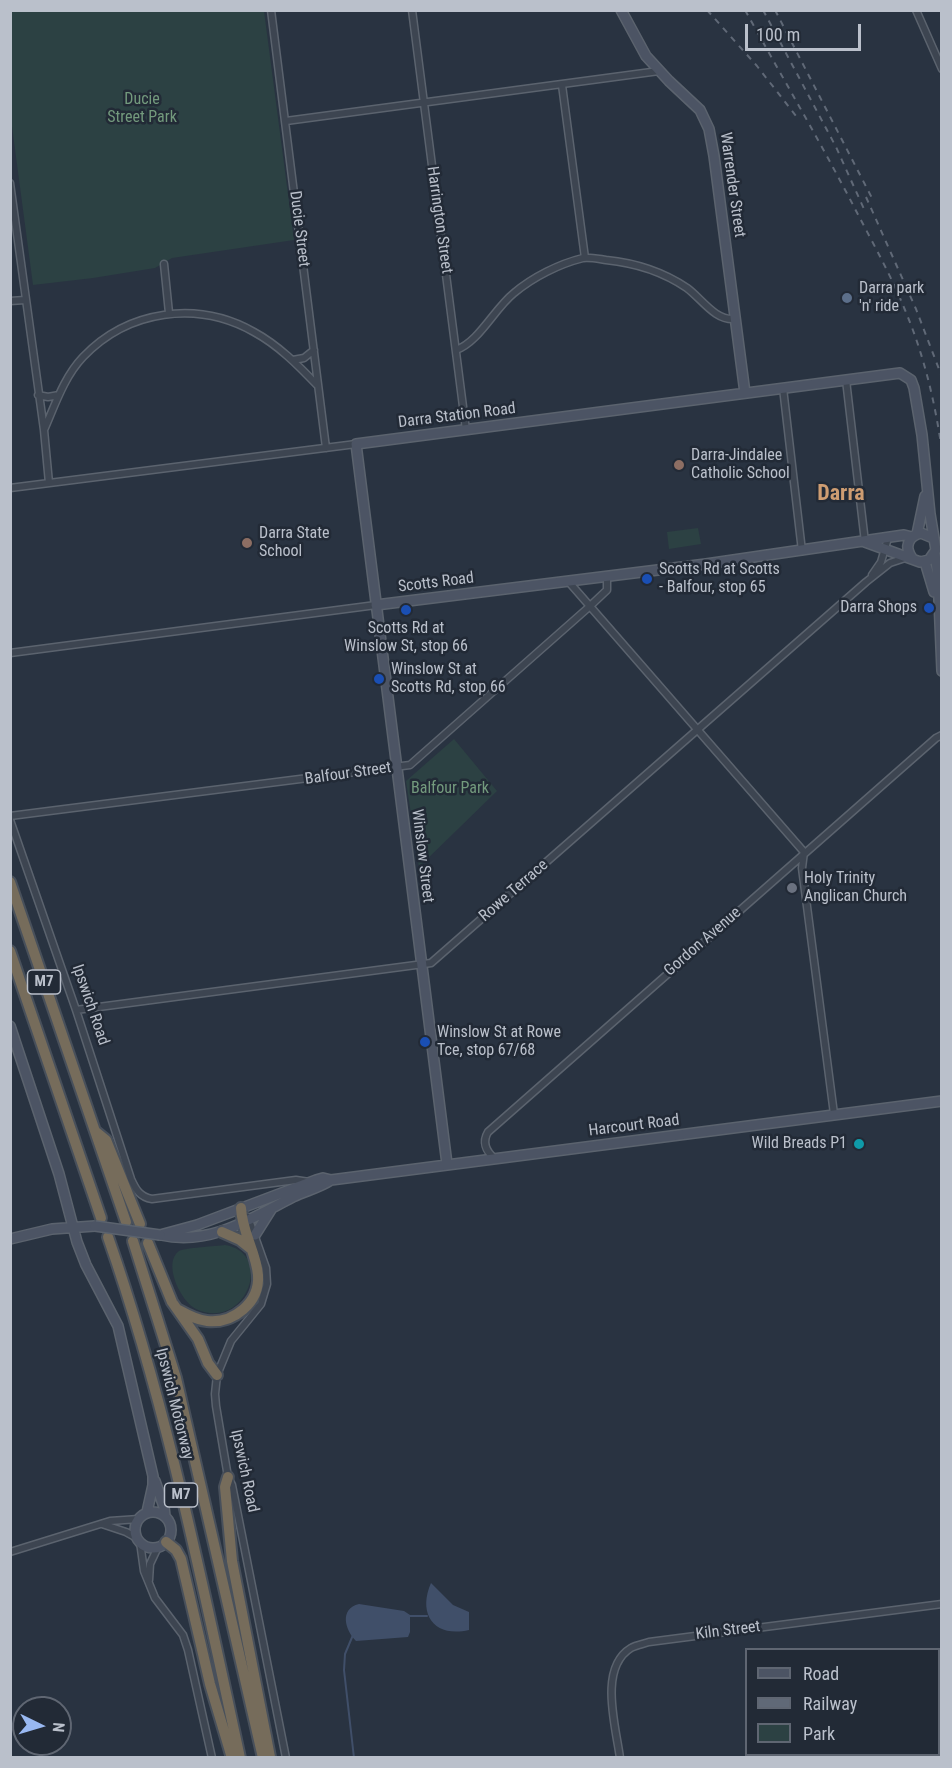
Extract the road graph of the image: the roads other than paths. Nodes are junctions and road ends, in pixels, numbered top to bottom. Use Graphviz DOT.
graph roads {
  1 [pos="271,10"];
  2 [pos="412,10"];
  3 [pos="621,10"];
  4 [pos="916,10"];
  5 [pos="942,69"];
  6 [pos="659,71"];
  7 [pos="562,85"];
  8 [pos="423,102"];
  9 [pos="286,120"];
  10 [pos="10,183"];
  11 [pos="585,258"];
  12 [pos="164,264"];
  13 [pos="25,300"];
  14 [pos="10,301"];
  15 [pos="169,313"];
  16 [pos="735,319"];
  17 [pos="314,350"];
  18 [pos="456,350"];
  19 [pos="293,360"];
  20 [pos="846,380"];
  21 [pos="317,385"];
  22 [pos="783,388"];
  23 [pos="745,393"];
  24 [pos="38,395"];
  25 [pos="59,395"];
  26 [pos="44,429"];
  27 [pos="466,430"];
  28 [pos="356,444"];
  29 [pos="326,448"];
  30 [pos="49,483"];
  31 [pos="927,485"];
  32 [pos="10,488"];
  33 [pos="915,535"];
  34 [pos="888,538"];
  35 [pos="933,538"];
  36 [pos="865,542"];
  37 [pos="885,549"];
  38 [pos="802,551"];
  39 [pos="935,554"];
  40 [pos="910,558"];
  41 [pos="925,562"];
  42 [pos="607,577"];
  43 [pos="568,581"];
  44 [pos="866,582"];
  45 [pos="376,605"];
  46 [pos="589,608"];
  47 [pos="939,624"];
  48 [pos="10,653"];
  49 [pos="941,668"];
  50 [pos="697,730"];
  51 [pos="942,735"];
  52 [pos="395,768"];
  53 [pos="10,818"];
  54 [pos="804,852"];
  55 [pos="10,882"];
  56 [pos="10,951"];
  57 [pos="421,964"];
  58 [pos="76,1010"];
  59 [pos="10,1026"];
  60 [pos="942,1101"];
  61 [pos="834,1114"];
  62 [pos="95,1131"];
  63 [pos="494,1158"];
  64 [pos="447,1164"];
  65 [pos="331,1180"];
  66 [pos="309,1182"];
  67 [pos="144,1197"];
  68 [pos="241,1208"];
  69 [pos="272,1208"];
  70 [pos="246,1220"];
  71 [pos="126,1221"];
  72 [pos="98,1222"];
  73 [pos="140,1224"];
  74 [pos="72,1227"];
  75 [pos="222,1232"];
  76 [pos="255,1234"];
  77 [pos="160,1235"];
  78 [pos="108,1237"];
  79 [pos="10,1239"];
  80 [pos="133,1241"];
  81 [pos="148,1243"];
  82 [pos="250,1248"];
  83 [pos="177,1309"];
  84 [pos="217,1374"];
  85 [pos="153,1476"];
  86 [pos="228,1477"];
  87 [pos="147,1512"];
  88 [pos="165,1516"];
  89 [pos="139,1519"];
  90 [pos="102,1524"];
  91 [pos="139,1540"];
  92 [pos="162,1544"];
  93 [pos="10,1552"];
  94 [pos="149,1583"];
  95 [pos="942,1604"];
  96 [pos="212,1758"];
  97 [pos="232,1758"];
  98 [pos="240,1758"];
  99 [pos="263,1758"];
  100 [pos="270,1758"];
  101 [pos="286,1758"];
  102 [pos="620,1758"];
  1 -- 9 [label="street, Ducie Street"];
  2 -- 8 [label="street, Harrington Street"];
  3 -- 6 [label="street, Warrender Street"];
  4 -- 5 [label="street"];
  6 -- 7 [label="street"];
  6 -- 16 [label="street, Warrender Street"];
  7 -- 8 [label="street"];
  7 -- 11 [label="street"];
  8 -- 9 [label="street"];
  8 -- 18 [label="street, Harrington Street"];
  9 -- 17 [label="street, Ducie Street"];
  10 -- 13 [label="street"];
  11 -- 16 [label="street"];
  11 -- 18 [label="street"];
  12 -- 15 [label="street"];
  13 -- 14 [label="street"];
  13 -- 24 [label="street"];
  15 -- 19 [label="street"];
  15 -- 25 [label="street"];
  16 -- 23 [label="street, Warrender Street"];
  17 -- 19 [label="street"];
  17 -- 21 [label="street, Ducie Street"];
  18 -- 27 [label="street, Harrington Street"];
  19 -- 21 [label="street"];
  20 -- 22 [label="street, Darra Station Road"];
  20 -- 31 [label="street, Darra Station Road"];
  20 -- 36 [label="street"];
  21 -- 29 [label="street, Ducie Street"];
  22 -- 23 [label="street, Darra Station Road"];
  22 -- 38 [label="street"];
  23 -- 27 [label="street, Darra Station Road"];
  24 -- 25 [label="street"];
  24 -- 26 [label="street"];
  25 -- 26 [label="street"];
  26 -- 30 [label="street"];
  27 -- 28 [label="street, Darra Station Road"];
  28 -- 29 [label="street, Darra Station Road"];
  28 -- 45 [label="street, Winslow Street"];
  29 -- 30 [label="street, Darra Station Road"];
  30 -- 32 [label="street, Darra Station Road"];
  31 -- 33 [label="street"];
  31 -- 35 [label="street"];
  33 -- 34 [label="street, Scotts Road"];
  33 -- 35 [label="street"];
  33 -- 40 [label="street"];
  34 -- 36 [label="street, Scotts Road"];
  34 -- 37 [label="street, Rowe Terrace"];
  35 -- 39 [label="street"];
  36 -- 37 [label="street, Scotts Road"];
  36 -- 38 [label="street, Scotts Road"];
  37 -- 40 [label="street, Scotts Road"];
  37 -- 44 [label="street, Rowe Terrace"];
  38 -- 42 [label="street, Scotts Road"];
  39 -- 41 [label="street"];
  39 -- 47 [label="street"];
  40 -- 41 [label="street"];
  40 -- 44 [label="street, Rowe Terrace"];
  41 -- 47 [label="street"];
  42 -- 43 [label="street, Scotts Road"];
  42 -- 46 [label="street, Balfour Street"];
  43 -- 45 [label="street, Scotts Road"];
  43 -- 46 [label="street"];
  44 -- 50 [label="street, Rowe Terrace"];
  45 -- 48 [label="street, Scotts Road"];
  45 -- 52 [label="street, Winslow Street"];
  46 -- 50 [label="street"];
  46 -- 52 [label="street, Balfour Street"];
  47 -- 49 [label="street"];
  50 -- 54 [label="street"];
  50 -- 57 [label="street, Rowe Terrace"];
  51 -- 54 [label="street, Gordon Avenue"];
  52 -- 53 [label="street, Balfour Street"];
  52 -- 57 [label="street, Winslow Street"];
  53 -- 58 [label="street, Ipswich Road"];
  54 -- 61 [label="street"];
  54 -- 63 [label="street, Gordon Avenue"];
  55 -- 62 [label="highway, M7"];
  56 -- 72 [label="highway, M7"];
  57 -- 58 [label="street, Rowe Terrace"];
  57 -- 64 [label="street, Winslow Street"];
  58 -- 67 [label="street, Ipswich Road"];
  59 -- 74 [label="street"];
  60 -- 61 [label="street, Harcourt Road"];
  61 -- 63 [label="street, Harcourt Road"];
  62 -- 71 [label="highway, M7"];
  62 -- 73 [label="highway"];
  63 -- 64 [label="street, Harcourt Road"];
  64 -- 65 [label="street, Harcourt Road"];
  65 -- 66 [label="street, Harcourt Road"];
  65 -- 69 [label="street, Harcourt Road"];
  66 -- 67 [label="street, Harcourt Road"];
  66 -- 68 [label="street, Harcourt Road"];
  68 -- 70 [label="highway"];
  68 -- 77 [label="street, Harcourt Road"];
  69 -- 70 [label="street, Harcourt Road"];
  69 -- 76 [label="street"];
  70 -- 75 [label="street, Harcourt Road"];
  70 -- 76 [label="street, Ipswich Road"];
  70 -- 82 [label="highway"];
  72 -- 74 [label="street, Harcourt Road"];
  72 -- 77 [label="street, Harcourt Road, bridge"];
  74 -- 79 [label="street, Harcourt Road"];
  74 -- 85 [label="street"];
  75 -- 77 [label="street, Harcourt Road"];
  75 -- 82 [label="highway"];
  76 -- 84 [label="street, Ipswich Road"];
  78 -- 98 [label="highway, Ipswich Motorway / M7"];
  80 -- 99 [label="highway, Ipswich Motorway / M7"];
  81 -- 83 [label="highway"];
  82 -- 83 [label="highway"];
  83 -- 84 [label="highway"];
  84 -- 86 [label="street, Ipswich Road"];
  85 -- 87 [label="street"];
  85 -- 88 [label="street"];
  86 -- 100 [label="highway"];
  86 -- 101 [label="street, Ipswich Road"];
  87 -- 88 [label="street"];
  87 -- 89 [label="street"];
  88 -- 92 [label="street"];
  89 -- 90 [label="street"];
  89 -- 91 [label="street"];
  90 -- 91 [label="street"];
  90 -- 93 [label="street"];
  91 -- 92 [label="street"];
  91 -- 94 [label="street"];
  92 -- 94 [label="street"];
  92 -- 97 [label="highway"];
  94 -- 96 [label="street"];
  95 -- 102 [label="street, Kiln Street"];
}
